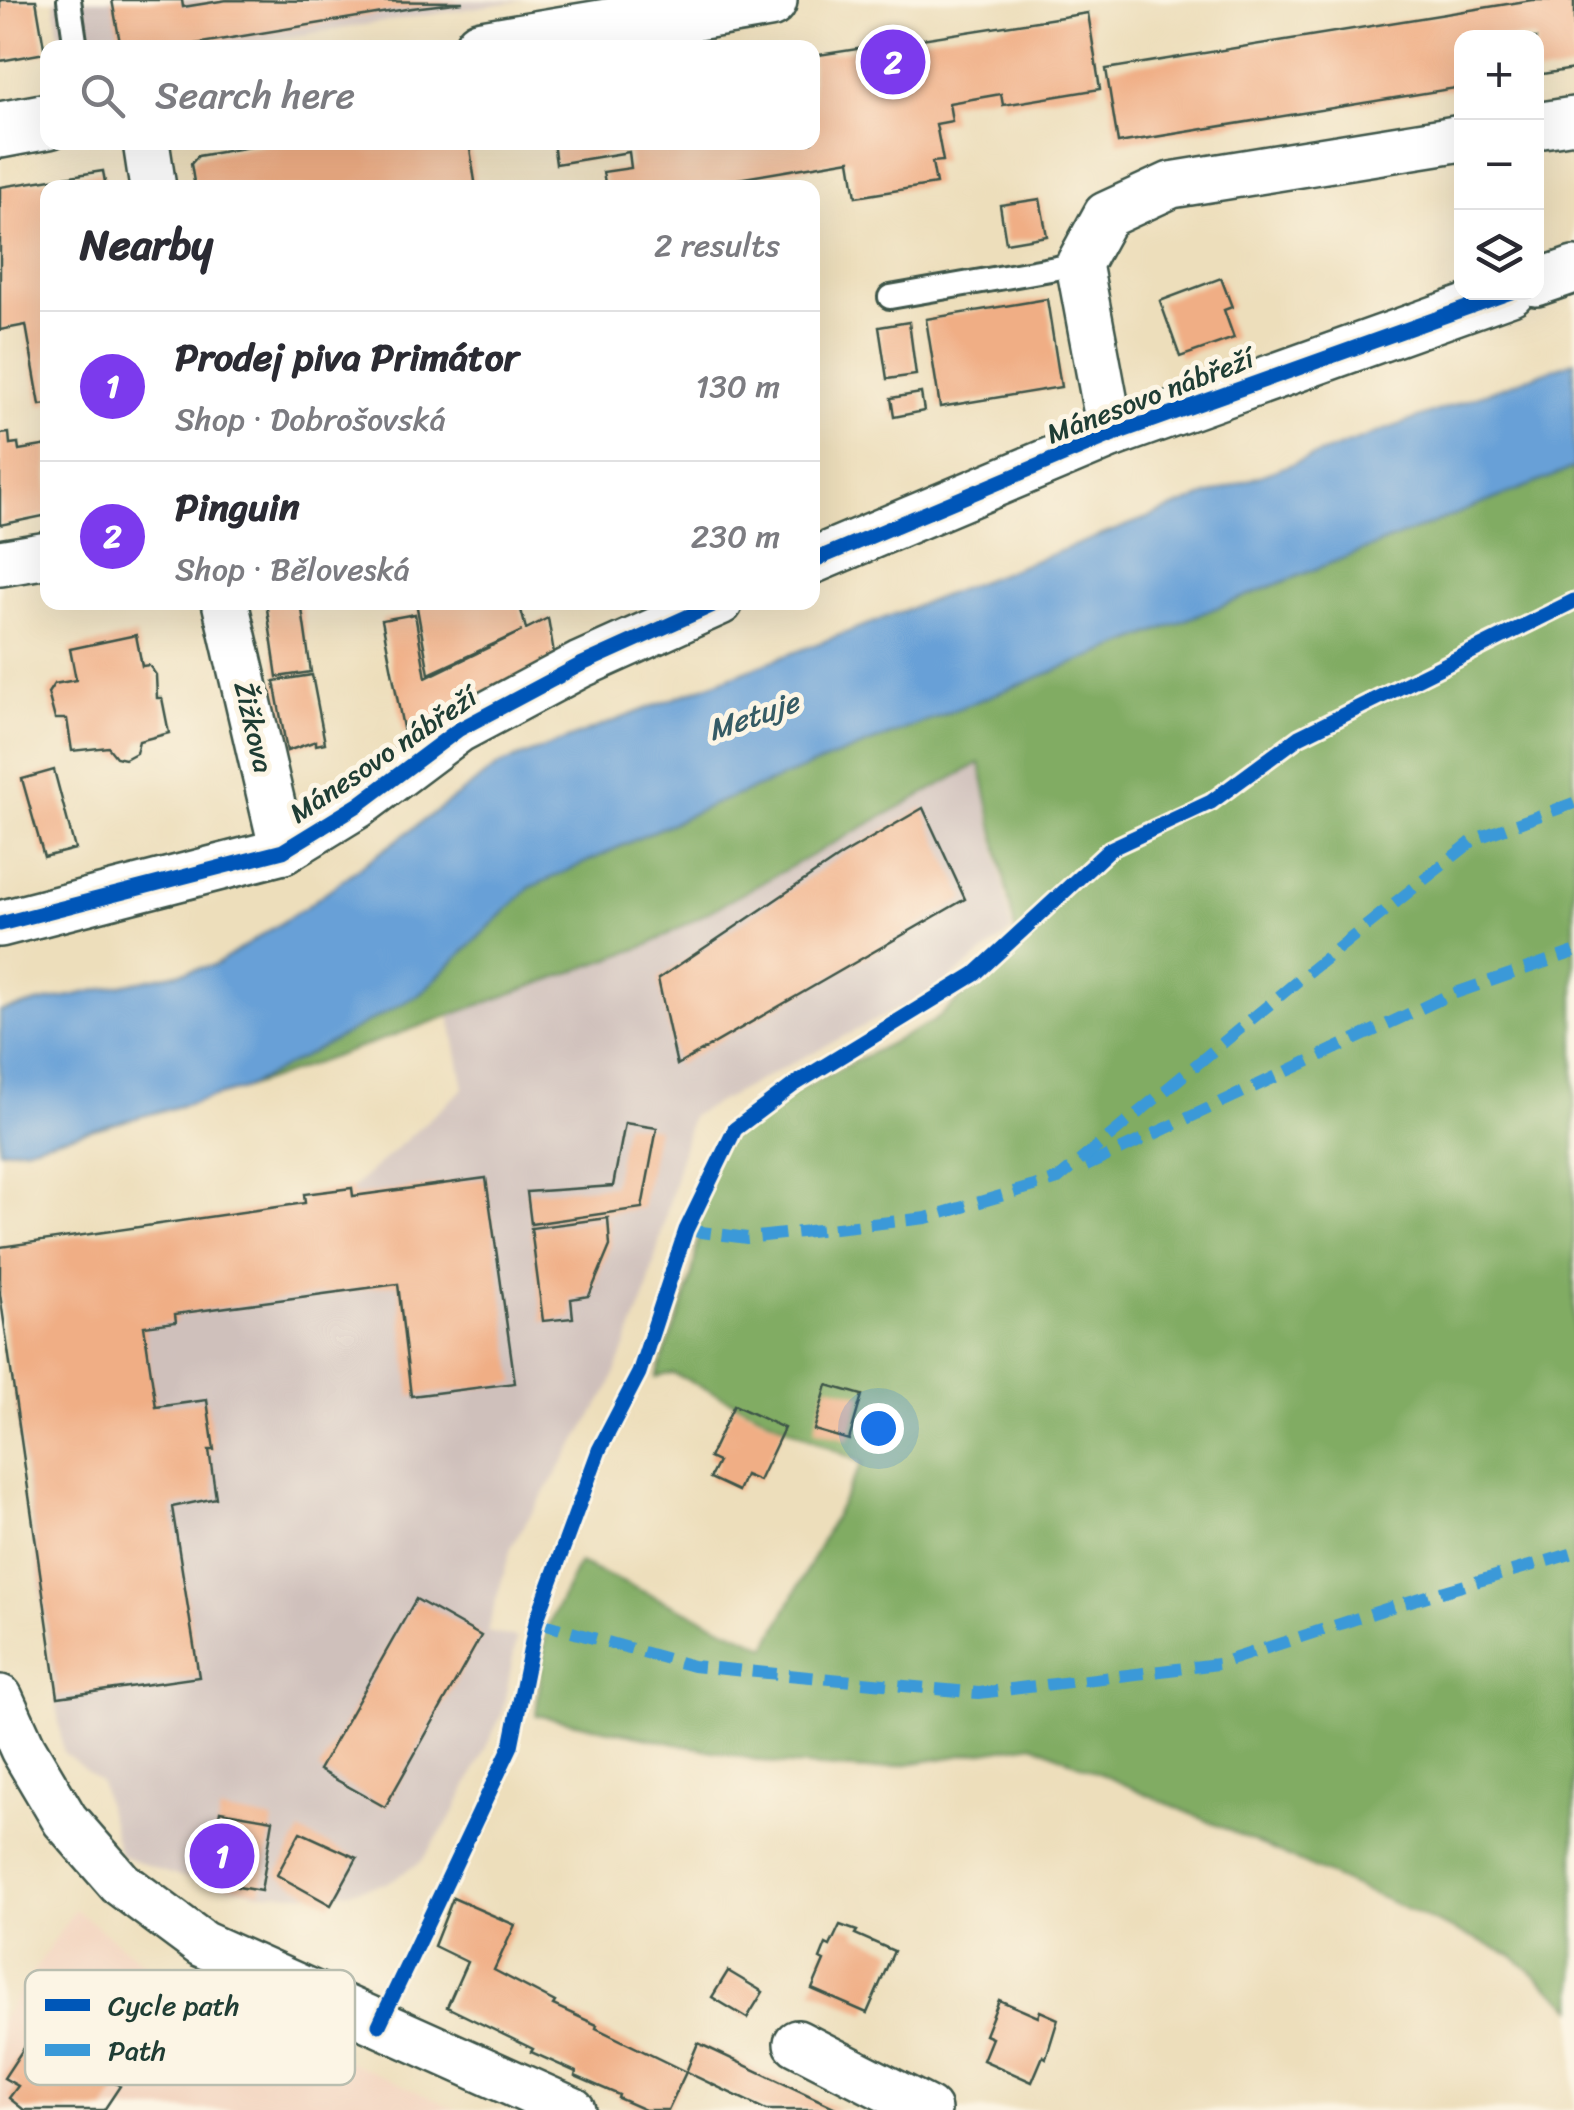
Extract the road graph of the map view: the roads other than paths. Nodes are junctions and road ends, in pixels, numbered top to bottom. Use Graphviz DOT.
graph roads {
  1 [pos="69,0"];
  2 [pos="769,0"];
  3 [pos="75,40"];
  4 [pos="530,40"];
  5 [pos="1574,120"];
  6 [pos="40,122"];
  7 [pos="1544,125"];
  8 [pos="0,130"];
  9 [pos="1454,139"];
  10 [pos="147,150"];
  11 [pos="152,180"];
  12 [pos="1079,264"];
  13 [pos="1574,270"];
  14 [pos="1544,280"];
  15 [pos="890,297"];
  16 [pos="1488,300"];
  17 [pos="1111,435"];
  18 [pos="40,556"];
  19 [pos="820,558"];
  20 [pos="0,564"];
  21 [pos="227,610"];
  22 [pos="702,610"];
  23 [pos="283,851"];
  24 [pos="0,924"];
  25 [pos="0,1698"];
  26 [pos="260,1970"];
  27 [pos="355,2013"];
  28 [pos="797,2042"];
  29 [pos="572,2110"];
  30 [pos="928,2110"];
  1 -- 3 [label="lane"];
  2 -- 4 [label="main road"];
  5 -- 7 [label="street"];
  6 -- 8 [label="main road"];
  9 -- 12 [label="street"];
  10 -- 11 [label="street"];
  12 -- 15 [label="lane"];
  12 -- 17 [label="street"];
  13 -- 14 [label="street"];
  16 -- 17 [label="street, Mánesovo nábřeží"];
  17 -- 19 [label="street, Mánesovo nábřeží"];
  18 -- 20 [label="street"];
  21 -- 23 [label="street, Žižkova"];
  22 -- 23 [label="street, Mánesovo nábřeží"];
  23 -- 24 [label="street, Mánesovo nábřeží"];
  25 -- 26 [label="street"];
  27 -- 29 [label="street"];
  28 -- 30 [label="street"];
}
